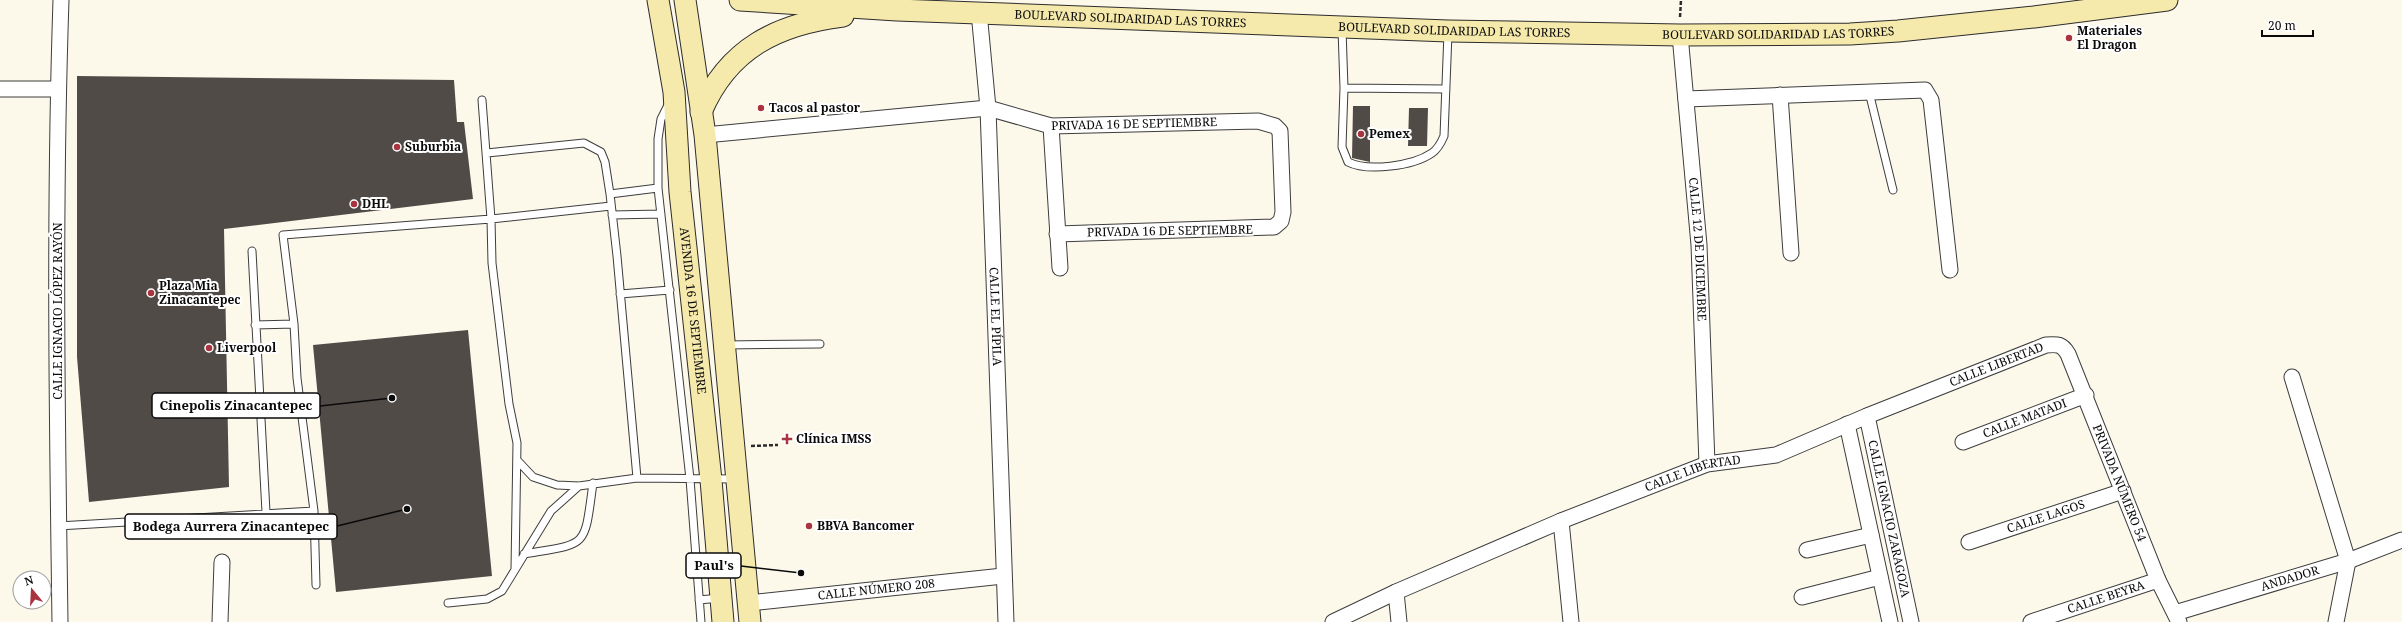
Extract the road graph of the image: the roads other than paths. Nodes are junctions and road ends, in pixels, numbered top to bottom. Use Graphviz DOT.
graph roads {
  1 [pos="61,0"];
  2 [pos="658,0"];
  3 [pos="686,0"];
  4 [pos="740,0"];
  5 [pos="2168,0"];
  6 [pos="897,10"];
  7 [pos="979,12"];
  8 [pos="1342,26"];
  9 [pos="1448,31"];
  10 [pos="1680,35"];
  11 [pos="0,88"];
  12 [pos="1344,88"];
  13 [pos="58,89"];
  14 [pos="1446,89"];
  15 [pos="674,92"];
  16 [pos="1869,92"];
  17 [pos="1780,95"];
  18 [pos="1686,99"];
  19 [pos="482,100"];
  20 [pos="988,108"];
  21 [pos="701,112"];
  22 [pos="1052,126"];
  23 [pos="705,135"];
  24 [pos="487,153"];
  25 [pos="658,188"];
  26 [pos="1894,190"];
  27 [pos="610,194"];
  28 [pos="611,206"];
  29 [pos="661,214"];
  30 [pos="612,215"];
  31 [pos="491,218"];
  32 [pos="1057,234"];
  33 [pos="252,251"];
  34 [pos="1791,253"];
  35 [pos="1060,268"];
  36 [pos="1950,270"];
  37 [pos="670,290"];
  38 [pos="620,294"];
  39 [pos="294,324"];
  40 [pos="255,326"];
  41 [pos="820,344"];
  42 [pos="2060,344"];
  43 [pos="725,345"];
  44 [pos="2292,377"];
  45 [pos="2086,395"];
  46 [pos="1867,416"];
  47 [pos="1847,424"];
  48 [pos="1963,442"];
  49 [pos="517,460"];
  50 [pos="1707,464"];
  51 [pos="1879,472"];
  52 [pos="1858,477"];
  53 [pos="638,478"];
  54 [pos="690,479"];
  55 [pos="737,479"];
  56 [pos="711,480"];
  57 [pos="593,483"];
  58 [pos="579,486"];
  59 [pos="2123,491"];
  60 [pos="314,510"];
  61 [pos="266,512"];
  62 [pos="1561,522"];
  63 [pos="58,526"];
  64 [pos="1871,535"];
  65 [pos="2402,540"];
  66 [pos="1969,542"];
  67 [pos="1807,550"];
  68 [pos="524,554"];
  69 [pos="2348,561"];
  70 [pos="222,562"];
  71 [pos="516,569"];
  72 [pos="1003,576"];
  73 [pos="1880,577"];
  74 [pos="2158,580"];
  75 [pos="316,585"];
  76 [pos="1396,592"];
  77 [pos="722,597"];
  78 [pos="1802,597"];
  79 [pos="700,600"];
  80 [pos="448,603"];
  81 [pos="750,613"];
  82 [pos="2177,617"];
  83 [pos="60,622"];
  84 [pos="220,622"];
  85 [pos="701,622"];
  86 [pos="723,622"];
  87 [pos="1006,622"];
  88 [pos="1333,622"];
  89 [pos="1399,622"];
  90 [pos="1570,622"];
  91 [pos="1890,622"];
  92 [pos="1911,622"];
  93 [pos="2031,622"];
  94 [pos="2336,622"];
  1 -- 13 [label="street, CALLE IGNACIO LÓPEZ RAYÓN"];
  2 -- 15 [label="main road, AVENIDA 16 DE SEPTIEMBRE"];
  3 -- 21 [label="main road"];
  4 -- 6 [label="main road, BOULEVARD SOLIDARIDAD LAS TORRES"];
  5 -- 10 [label="main road, BOULEVARD SOLIDARIDAD LAS TORRES"];
  6 -- 7 [label="main road, BOULEVARD SOLIDARIDAD LAS TORRES"];
  6 -- 21 [label="main road"];
  7 -- 8 [label="main road, BOULEVARD SOLIDARIDAD LAS TORRES"];
  7 -- 20 [label="street, CALLE EL PÍPILA"];
  8 -- 9 [label="main road, BOULEVARD SOLIDARIDAD LAS TORRES"];
  8 -- 12 [label="lane"];
  9 -- 10 [label="main road, BOULEVARD SOLIDARIDAD LAS TORRES"];
  9 -- 14 [label="lane"];
  10 -- 18 [label="street, CALLE 12 DE DICIEMBRE"];
  11 -- 13 [label="street"];
  12 -- 14 [label="lane"];
  12 -- 14 [label="lane"];
  13 -- 63 [label="street, CALLE IGNACIO LÓPEZ RAYÓN"];
  15 -- 25 [label="lane"];
  15 -- 56 [label="main road, AVENIDA 16 DE SEPTIEMBRE"];
  16 -- 17 [label="street"];
  16 -- 26 [label="lane"];
  16 -- 36 [label="street"];
  17 -- 18 [label="street"];
  17 -- 34 [label="street"];
  18 -- 50 [label="street, CALLE 12 DE DICIEMBRE"];
  19 -- 24 [label="lane"];
  20 -- 22 [label="street, PRIVADA 16 DE SEPTIEMBRE"];
  20 -- 23 [label="street"];
  20 -- 72 [label="street, CALLE EL PÍPILA"];
  21 -- 23 [label="main road"];
  22 -- 32 [label="street"];
  22 -- 32 [label="street, PRIVADA 16 DE SEPTIEMBRE"];
  23 -- 43 [label="main road"];
  24 -- 27 [label="lane"];
  24 -- 31 [label="lane"];
  25 -- 27 [label="lane"];
  25 -- 29 [label="lane"];
  27 -- 28 [label="lane"];
  28 -- 30 [label="lane"];
  28 -- 31 [label="lane"];
  29 -- 30 [label="lane"];
  29 -- 37 [label="lane"];
  30 -- 38 [label="lane"];
  31 -- 39 [label="lane"];
  31 -- 49 [label="lane"];
  32 -- 35 [label="street"];
  33 -- 40 [label="lane"];
  37 -- 38 [label="lane"];
  37 -- 54 [label="lane"];
  38 -- 53 [label="lane"];
  39 -- 40 [label="lane"];
  39 -- 60 [label="lane"];
  40 -- 61 [label="lane"];
  41 -- 43 [label="lane"];
  42 -- 45 [label="street, PRIVADA NÚMERO 54"];
  42 -- 46 [label="street, CALLE LIBERTAD"];
  43 -- 55 [label="main road"];
  44 -- 69 [label="street"];
  45 -- 48 [label="street, CALLE MATADI"];
  45 -- 59 [label="street, PRIVADA NÚMERO 54"];
  46 -- 47 [label="street, CALLE LIBERTAD"];
  46 -- 51 [label="street, CALLE IGNACIO ZARAGOZA"];
  47 -- 50 [label="street, CALLE LIBERTAD"];
  47 -- 52 [label="street, CALLE IGNACIO ZARAGOZA"];
  49 -- 58 [label="lane"];
  49 -- 71 [label="lane"];
  50 -- 62 [label="street, CALLE LIBERTAD"];
  51 -- 52 [label="street"];
  51 -- 92 [label="street, CALLE IGNACIO ZARAGOZA"];
  52 -- 64 [label="street, CALLE IGNACIO ZARAGOZA"];
  53 -- 54 [label="lane"];
  53 -- 57 [label="lane"];
  54 -- 56 [label="lane"];
  54 -- 79 [label="lane"];
  55 -- 56 [label="lane"];
  55 -- 81 [label="main road"];
  56 -- 77 [label="main road, AVENIDA 16 DE SEPTIEMBRE"];
  57 -- 58 [label="lane"];
  57 -- 68 [label="lane"];
  58 -- 68 [label="lane"];
  59 -- 66 [label="street, CALLE LAGOS"];
  59 -- 74 [label="street, PRIVADA NÚMERO 54"];
  60 -- 61 [label="lane"];
  60 -- 75 [label="lane"];
  61 -- 63 [label="lane"];
  62 -- 76 [label="street, CALLE LIBERTAD"];
  62 -- 90 [label="street"];
  63 -- 83 [label="street, CALLE IGNACIO LÓPEZ RAYÓN"];
  64 -- 67 [label="street"];
  64 -- 73 [label="street, CALLE IGNACIO ZARAGOZA"];
  65 -- 69 [label="street, ANDADOR"];
  68 -- 71 [label="lane"];
  69 -- 82 [label="street, ANDADOR"];
  69 -- 94 [label="street"];
  70 -- 84 [label="street"];
  71 -- 80 [label="lane"];
  72 -- 81 [label="street, CALLE NÚMERO 208"];
  72 -- 87 [label="street, CALLE EL PÍPILA"];
  73 -- 78 [label="street"];
  73 -- 91 [label="street, CALLE IGNACIO ZARAGOZA"];
  74 -- 82 [label="street, PRIVADA NÚMERO 54"];
  74 -- 93 [label="street, CALLE BEYRA"];
  76 -- 88 [label="street, CALLE LIBERTAD"];
  76 -- 89 [label="street"];
  77 -- 79 [label="lane"];
  77 -- 86 [label="main road, AVENIDA 16 DE SEPTIEMBRE"];
  79 -- 85 [label="lane"];
}
